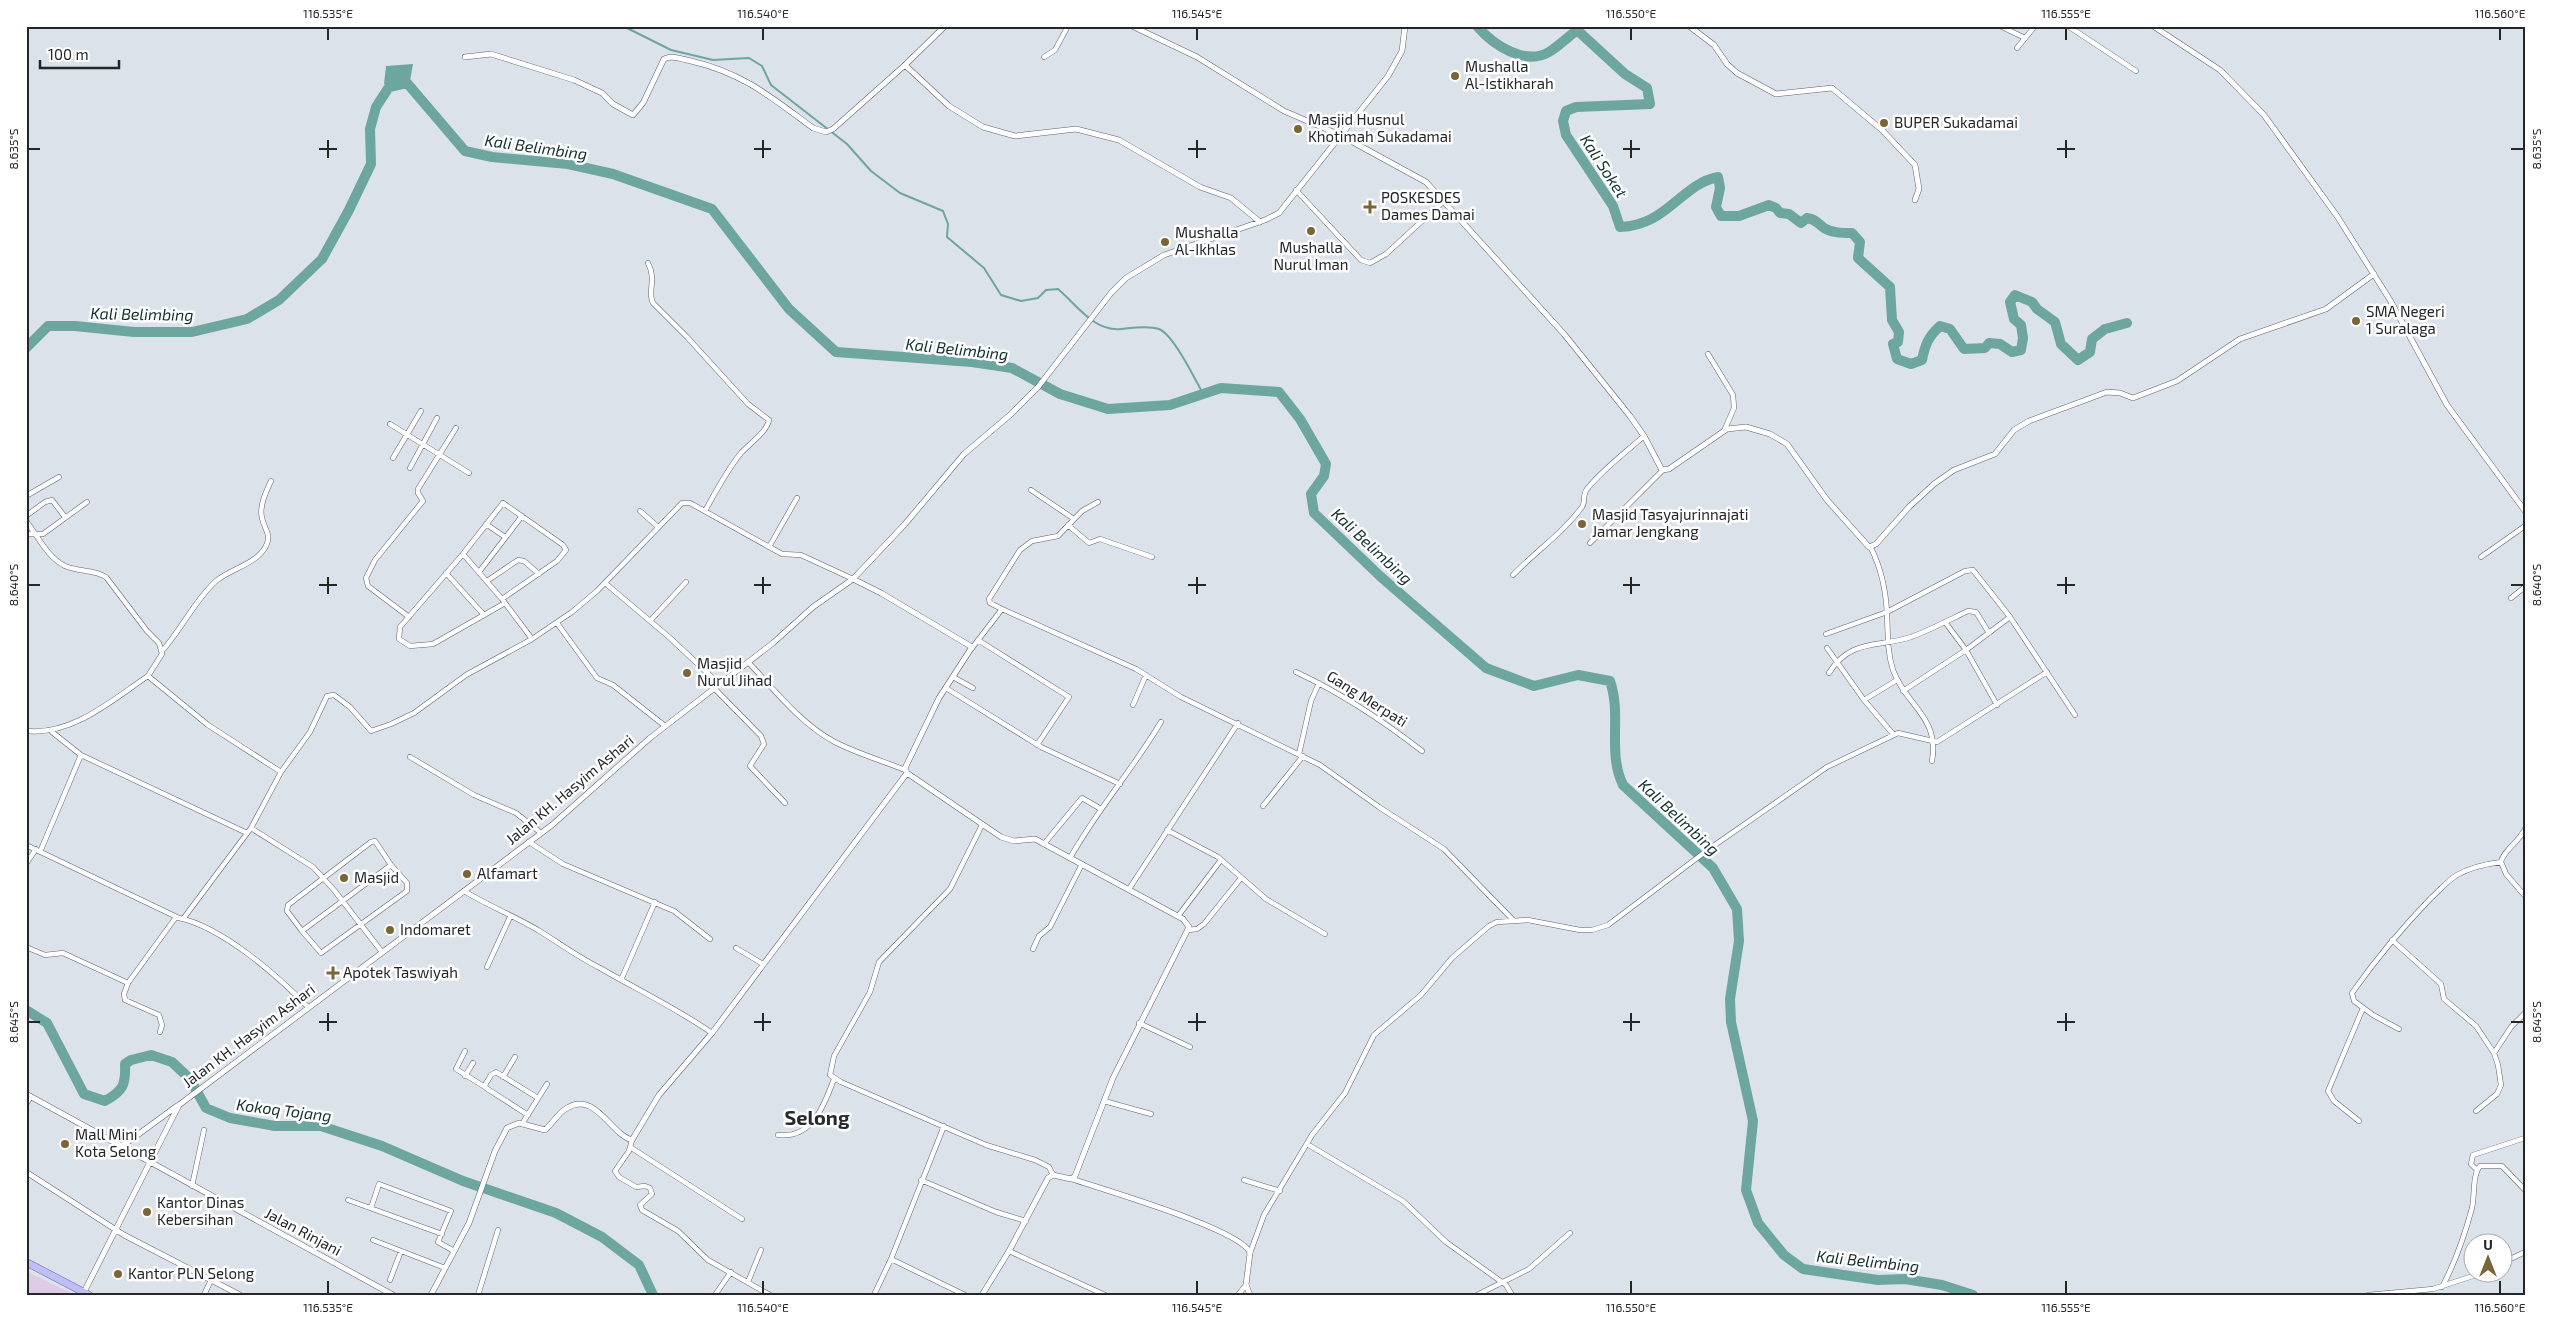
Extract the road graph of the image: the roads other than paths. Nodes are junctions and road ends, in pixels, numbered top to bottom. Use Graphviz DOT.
graph roads {
  1 [pos="945,26"];
  2 [pos="1068,26"];
  3 [pos="1132,26"];
  4 [pos="1405,26"];
  5 [pos="1689,26"];
  6 [pos="2000,26"];
  7 [pos="2035,26"];
  8 [pos="2068,26"];
  9 [pos="2153,26"];
  10 [pos="2025,38"];
  11 [pos="2017,48"];
  12 [pos="465,57"];
  13 [pos="1044,57"];
  14 [pos="905,65"];
  15 [pos="2136,71"];
  16 [pos="1340,135"];
  17 [pos="1296,190"];
  18 [pos="1445,200"];
  19 [pos="1916,200"];
  20 [pos="1260,222"];
  21 [pos="648,263"];
  22 [pos="2374,274"];
  23 [pos="1708,354"];
  24 [pos="422,411"];
  25 [pos="438,418"];
  26 [pos="390,424"];
  27 [pos="456,428"];
  28 [pos="1724,431"];
  29 [pos="407,435"];
  30 [pos="1644,436"];
  31 [pos="424,446"];
  32 [pos="439,456"];
  33 [pos="393,458"];
  34 [pos="410,468"];
  35 [pos="1663,470"];
  36 [pos="469,473"];
  37 [pos="59,477"];
  38 [pos="270,481"];
  39 [pos="1031,490"];
  40 [pos="26,496"];
  41 [pos="797,498"];
  42 [pos="87,502"];
  43 [pos="1098,502"];
  44 [pos="705,510"];
  45 [pos="640,511"];
  46 [pos="2525,511"];
  47 [pos="26,516"];
  48 [pos="522,516"];
  49 [pos="65,518"];
  50 [pos="1074,519"];
  51 [pos="26,522"];
  52 [pos="486,524"];
  53 [pos="1068,525"];
  54 [pos="2525,526"];
  55 [pos="658,528"];
  56 [pos="26,534"];
  57 [pos="37,535"];
  58 [pos="505,537"];
  59 [pos="1590,543"];
  60 [pos="768,547"];
  61 [pos="1871,548"];
  62 [pos="463,554"];
  63 [pos="1152,557"];
  64 [pos="2481,557"];
  65 [pos="479,572"];
  66 [pos="446,573"];
  67 [pos="539,574"];
  68 [pos="1513,575"];
  69 [pos="853,579"];
  70 [pos="487,581"];
  71 [pos="686,582"];
  72 [pos="605,583"];
  73 [pos="2525,588"];
  74 [pos="2511,598"];
  75 [pos="503,601"];
  76 [pos="1002,609"];
  77 [pos="1887,612"];
  78 [pos="484,615"];
  79 [pos="410,617"];
  80 [pos="2010,617"];
  81 [pos="650,621"];
  82 [pos="1945,622"];
  83 [pos="557,623"];
  84 [pos="1989,632"];
  85 [pos="1826,634"];
  86 [pos="532,639"];
  87 [pos="978,640"];
  88 [pos="1888,641"];
  89 [pos="972,648"];
  90 [pos="1826,648"];
  91 [pos="1966,650"];
  92 [pos="162,651"];
  93 [pos="1837,661"];
  94 [pos="748,662"];
  95 [pos="1296,672"];
  96 [pos="2047,672"];
  97 [pos="1829,673"];
  98 [pos="1146,675"];
  99 [pos="148,676"];
  100 [pos="953,677"];
  101 [pos="1897,680"];
  102 [pos="1319,683"];
  103 [pos="717,686"];
  104 [pos="946,688"];
  105 [pos="973,688"];
  106 [pos="1903,691"];
  107 [pos="1864,700"];
  108 [pos="1998,705"];
  109 [pos="1133,706"];
  110 [pos="2075,715"];
  111 [pos="1161,722"];
  112 [pos="1238,723"];
  113 [pos="665,726"];
  114 [pos="26,731"];
  115 [pos="52,732"];
  116 [pos="1892,734"];
  117 [pos="1933,742"];
  118 [pos="1037,745"];
  119 [pos="1422,750"];
  120 [pos="82,755"];
  121 [pos="1301,755"];
  122 [pos="410,758"];
  123 [pos="1932,761"];
  124 [pos="281,772"];
  125 [pos="906,772"];
  126 [pos="1120,784"];
  127 [pos="785,803"];
  128 [pos="1263,806"];
  129 [pos="1101,809"];
  130 [pos="982,825"];
  131 [pos="2525,829"];
  132 [pos="249,830"];
  133 [pos="1167,830"];
  134 [pos="541,833"];
  135 [pos="529,842"];
  136 [pos="1044,844"];
  137 [pos="26,845"];
  138 [pos="38,851"];
  139 [pos="1070,858"];
  140 [pos="1221,860"];
  141 [pos="2500,862"];
  142 [pos="26,864"];
  143 [pos="1082,864"];
  144 [pos="391,866"];
  145 [pos="324,878"];
  146 [pos="1241,878"];
  147 [pos="1129,889"];
  148 [pos="464,891"];
  149 [pos="2525,896"];
  150 [pos="343,900"];
  151 [pos="655,902"];
  152 [pos="1178,916"];
  153 [pos="176,917"];
  154 [pos="510,917"];
  155 [pos="183,919"];
  156 [pos="1513,920"];
  157 [pos="361,925"];
  158 [pos="1188,930"];
  159 [pos="302,931"];
  160 [pos="1325,934"];
  161 [pos="710,939"];
  162 [pos="2392,940"];
  163 [pos="26,947"];
  164 [pos="736,948"];
  165 [pos="1033,949"];
  166 [pos="382,952"];
  167 [pos="763,964"];
  168 [pos="487,967"];
  169 [pos="621,980"];
  170 [pos="128,983"];
  171 [pos="308,1007"];
  172 [pos="2363,1008"];
  173 [pos="2525,1013"];
  174 [pos="1139,1023"];
  175 [pos="2399,1029"];
  176 [pos="160,1032"];
  177 [pos="712,1033"];
  178 [pos="1190,1047"];
  179 [pos="465,1051"];
  180 [pos="2494,1053"];
  181 [pos="515,1057"];
  182 [pos="473,1063"];
  183 [pos="465,1076"];
  184 [pos="503,1077"];
  185 [pos="834,1079"];
  186 [pos="547,1084"];
  187 [pos="485,1086"];
  188 [pos="28,1095"];
  189 [pos="538,1098"];
  190 [pos="1104,1102"];
  191 [pos="26,1104"];
  192 [pos="179,1105"];
  193 [pos="2476,1111"];
  194 [pos="1151,1114"];
  195 [pos="528,1115"];
  196 [pos="2359,1121"];
  197 [pos="522,1124"];
  198 [pos="944,1126"];
  199 [pos="204,1130"];
  200 [pos="778,1135"];
  201 [pos="2525,1138"];
  202 [pos="632,1140"];
  203 [pos="1307,1144"];
  204 [pos="121,1147"];
  205 [pos="630,1147"];
  206 [pos="148,1162"];
  207 [pos="2477,1170"];
  208 [pos="26,1172"];
  209 [pos="1053,1175"];
  210 [pos="1072,1178"];
  211 [pos="921,1180"];
  212 [pos="1244,1180"];
  213 [pos="192,1186"];
  214 [pos="2525,1190"];
  215 [pos="1280,1191"];
  216 [pos="348,1200"];
  217 [pos="370,1208"];
  218 [pos="742,1219"];
  219 [pos="1026,1221"];
  220 [pos="114,1229"];
  221 [pos="498,1230"];
  222 [pos="1570,1233"];
  223 [pos="442,1234"];
  224 [pos="373,1240"];
  225 [pos="761,1250"];
  226 [pos="401,1251"];
  227 [pos="454,1251"];
  228 [pos="1010,1251"];
  229 [pos="1250,1253"];
  230 [pos="892,1259"];
  231 [pos="26,1262"];
  232 [pos="445,1268"];
  233 [pos="731,1272"];
  234 [pos="2464,1279"];
  235 [pos="211,1280"];
  236 [pos="390,1280"];
  237 [pos="748,1282"];
  238 [pos="1503,1283"];
  239 [pos="1246,1285"];
  240 [pos="2442,1287"];
  241 [pos="85,1294"];
  242 [pos="204,1295"];
  243 [pos="240,1295"];
  244 [pos="393,1295"];
  245 [pos="431,1295"];
  246 [pos="478,1295"];
  247 [pos="715,1295"];
  248 [pos="770,1295"];
  249 [pos="874,1295"];
  250 [pos="965,1295"];
  251 [pos="982,1295"];
  252 [pos="1105,1295"];
  253 [pos="1238,1295"];
  254 [pos="1250,1295"];
  255 [pos="1477,1295"];
  256 [pos="1512,1295"];
  257 [pos="2368,1295"];
  1 -- 14 [label="street"];
  2 -- 13 [label="street"];
  3 -- 16 [label="street"];
  4 -- 16 [label="street, Jalan KH. Hasyim Ashari"];
  5 -- 19 [label="street"];
  6 -- 10 [label="street"];
  7 -- 10 [label="street"];
  8 -- 15 [label="street"];
  9 -- 22 [label="street"];
  10 -- 11 [label="street"];
  12 -- 14 [label="street"];
  14 -- 20 [label="street"];
  16 -- 17 [label="street, Jalan KH. Hasyim Ashari"];
  16 -- 18 [label="street"];
  17 -- 18 [label="street"];
  17 -- 20 [label="street, Jalan KH. Hasyim Ashari"];
  18 -- 30 [label="street"];
  20 -- 69 [label="street, Jalan KH. Hasyim Ashari"];
  21 -- 44 [label="street"];
  22 -- 46 [label="street"];
  22 -- 61 [label="street"];
  23 -- 28 [label="street"];
  24 -- 29 [label="street"];
  25 -- 31 [label="street"];
  26 -- 29 [label="street"];
  27 -- 32 [label="street"];
  28 -- 35 [label="street"];
  28 -- 61 [label="street"];
  29 -- 31 [label="street"];
  29 -- 33 [label="street"];
  30 -- 35 [label="street"];
  30 -- 68 [label="street"];
  31 -- 32 [label="street"];
  31 -- 34 [label="street"];
  32 -- 36 [label="street"];
  32 -- 79 [label="street"];
  35 -- 59 [label="street"];
  37 -- 40 [label="street"];
  38 -- 92 [label="street"];
  39 -- 50 [label="street"];
  41 -- 60 [label="street"];
  42 -- 49 [label="street"];
  43 -- 50 [label="street"];
  44 -- 55 [label="street"];
  44 -- 60 [label="street"];
  45 -- 55 [label="street"];
  47 -- 49 [label="street"];
  48 -- 52 [label="street"];
  48 -- 58 [label="street"];
  48 -- 67 [label="street"];
  49 -- 57 [label="street"];
  50 -- 53 [label="street"];
  51 -- 57 [label="street"];
  52 -- 58 [label="street"];
  52 -- 62 [label="street"];
  53 -- 63 [label="street"];
  53 -- 76 [label="street"];
  54 -- 64 [label="street"];
  55 -- 72 [label="street"];
  56 -- 57 [label="street"];
  57 -- 92 [label="street"];
  58 -- 65 [label="street"];
  60 -- 69 [label="street"];
  61 -- 77 [label="street"];
  62 -- 65 [label="street"];
  62 -- 66 [label="street"];
  65 -- 70 [label="street"];
  66 -- 78 [label="street"];
  66 -- 79 [label="street"];
  67 -- 70 [label="street"];
  67 -- 75 [label="street"];
  69 -- 89 [label="street"];
  69 -- 94 [label="street, Jalan KH. Hasyim Ashari"];
  70 -- 75 [label="street"];
  71 -- 81 [label="street"];
  72 -- 81 [label="street"];
  72 -- 83 [label="street"];
  73 -- 74 [label="street"];
  75 -- 78 [label="street"];
  75 -- 86 [label="street"];
  76 -- 87 [label="street"];
  76 -- 98 [label="street"];
  77 -- 80 [label="street"];
  77 -- 85 [label="street"];
  77 -- 88 [label="street"];
  78 -- 79 [label="street"];
  80 -- 84 [label="street"];
  80 -- 96 [label="street"];
  81 -- 103 [label="street"];
  82 -- 84 [label="street"];
  82 -- 88 [label="street"];
  82 -- 91 [label="street"];
  83 -- 86 [label="street"];
  83 -- 113 [label="street"];
  84 -- 91 [label="street"];
  86 -- 124 [label="street"];
  87 -- 89 [label="street"];
  87 -- 118 [label="street"];
  88 -- 93 [label="street"];
  88 -- 101 [label="street"];
  89 -- 100 [label="street"];
  90 -- 93 [label="street"];
  91 -- 106 [label="street"];
  91 -- 108 [label="street"];
  92 -- 99 [label="street"];
  93 -- 97 [label="street"];
  93 -- 107 [label="street"];
  94 -- 103 [label="street, Jalan KH. Hasyim Ashari"];
  94 -- 125 [label="street"];
  95 -- 102 [label="street, Gang Merpati"];
  96 -- 108 [label="street"];
  96 -- 110 [label="street"];
  98 -- 109 [label="street"];
  98 -- 112 [label="street"];
  99 -- 115 [label="street"];
  99 -- 124 [label="street"];
  100 -- 104 [label="street"];
  100 -- 105 [label="street"];
  101 -- 106 [label="street"];
  101 -- 107 [label="street"];
  102 -- 119 [label="street, Gang Merpati"];
  102 -- 121 [label="street"];
  103 -- 113 [label="street, Jalan KH. Hasyim Ashari"];
  103 -- 127 [label="street"];
  104 -- 118 [label="street"];
  104 -- 125 [label="street"];
  106 -- 117 [label="street"];
  107 -- 116 [label="street"];
  108 -- 117 [label="street"];
  111 -- 126 [label="street"];
  112 -- 121 [label="street"];
  112 -- 133 [label="street"];
  113 -- 134 [label="street, Jalan KH. Hasyim Ashari"];
  114 -- 115 [label="street"];
  115 -- 120 [label="street"];
  116 -- 117 [label="street"];
  116 -- 156 [label="street"];
  117 -- 123 [label="street"];
  118 -- 126 [label="street"];
  120 -- 132 [label="street"];
  120 -- 138 [label="street"];
  121 -- 128 [label="street"];
  121 -- 156 [label="street"];
  122 -- 134 [label="street"];
  124 -- 132 [label="street"];
  125 -- 130 [label="street"];
  125 -- 167 [label="street"];
  126 -- 129 [label="street"];
  129 -- 136 [label="street"];
  129 -- 139 [label="street"];
  130 -- 136 [label="street"];
  130 -- 185 [label="street"];
  131 -- 141 [label="street"];
  132 -- 145 [label="street"];
  132 -- 155 [label="street"];
  133 -- 140 [label="street"];
  133 -- 147 [label="street"];
  134 -- 135 [label="street, Jalan KH. Hasyim Ashari"];
  135 -- 148 [label="street, Jalan KH. Hasyim Ashari"];
  135 -- 151 [label="street"];
  136 -- 139 [label="street"];
  137 -- 138 [label="street"];
  138 -- 142 [label="street"];
  138 -- 153 [label="street"];
  139 -- 143 [label="street"];
  140 -- 146 [label="street"];
  140 -- 152 [label="street"];
  141 -- 149 [label="street"];
  141 -- 162 [label="street"];
  143 -- 147 [label="street"];
  143 -- 165 [label="street"];
  144 -- 145 [label="street"];
  144 -- 150 [label="street"];
  144 -- 157 [label="street"];
  145 -- 150 [label="street"];
  145 -- 159 [label="street"];
  146 -- 158 [label="street"];
  146 -- 160 [label="street"];
  147 -- 152 [label="street"];
  148 -- 154 [label="street"];
  148 -- 166 [label="street, Jalan KH. Hasyim Ashari"];
  150 -- 157 [label="street"];
  150 -- 159 [label="street"];
  151 -- 161 [label="street"];
  151 -- 169 [label="street"];
  152 -- 158 [label="street"];
  153 -- 155 [label="street"];
  153 -- 170 [label="street"];
  154 -- 168 [label="street"];
  154 -- 169 [label="street"];
  155 -- 171 [label="street"];
  156 -- 203 [label="street"];
  157 -- 159 [label="street"];
  157 -- 166 [label="street"];
  158 -- 174 [label="street"];
  162 -- 172 [label="street"];
  162 -- 180 [label="street"];
  163 -- 170 [label="street"];
  164 -- 167 [label="street"];
  166 -- 171 [label="street, Jalan KH. Hasyim Ashari"];
  167 -- 177 [label="street"];
  169 -- 177 [label="street"];
  170 -- 176 [label="street"];
  171 -- 192 [label="street, Jalan KH. Hasyim Ashari"];
  172 -- 175 [label="street"];
  172 -- 196 [label="street"];
  173 -- 180 [label="street"];
  174 -- 178 [label="street"];
  174 -- 190 [label="street"];
  177 -- 202 [label="street"];
  179 -- 183 [label="street"];
  180 -- 193 [label="street"];
  181 -- 184 [label="street"];
  182 -- 183 [label="street"];
  183 -- 187 [label="street"];
  184 -- 187 [label="street"];
  184 -- 189 [label="street"];
  185 -- 198 [label="street"];
  185 -- 200 [label="street"];
  186 -- 189 [label="street"];
  187 -- 195 [label="street"];
  188 -- 191 [label="street"];
  188 -- 204 [label="street, Jalan Rinjani"];
  189 -- 195 [label="street"];
  190 -- 194 [label="street"];
  190 -- 210 [label="street"];
  192 -- 204 [label="street, Jalan KH. Hasyim Ashari"];
  192 -- 206 [label="street, Jalan KH. Hasyim Ashari"];
  195 -- 197 [label="street"];
  197 -- 202 [label="street"];
  197 -- 227 [label="street"];
  198 -- 209 [label="street"];
  198 -- 211 [label="street"];
  199 -- 213 [label="street"];
  201 -- 207 [label="street"];
  202 -- 205 [label="street"];
  203 -- 215 [label="street"];
  203 -- 238 [label="street"];
  204 -- 206 [label="street, Jalan Rinjani"];
  205 -- 218 [label="street"];
  205 -- 233 [label="street"];
  206 -- 213 [label="street, Jalan Rinjani"];
  206 -- 220 [label="street, Jalan KH. Hasyim Ashari"];
  207 -- 214 [label="street"];
  207 -- 240 [label="street"];
  208 -- 220 [label="street"];
  209 -- 210 [label="street"];
  209 -- 219 [label="street"];
  210 -- 229 [label="street"];
  211 -- 219 [label="street"];
  211 -- 230 [label="street"];
  212 -- 215 [label="street"];
  213 -- 244 [label="street, Jalan Rinjani"];
  215 -- 229 [label="street"];
  216 -- 217 [label="street"];
  217 -- 223 [label="street"];
  217 -- 223 [label="street"];
  219 -- 228 [label="street"];
  220 -- 235 [label="street"];
  220 -- 241 [label="street, Jalan KH. Hasyim Ashari"];
  221 -- 246 [label="street"];
  222 -- 238 [label="street"];
  223 -- 227 [label="street"];
  224 -- 226 [label="street"];
  225 -- 237 [label="street"];
  226 -- 232 [label="street"];
  226 -- 236 [label="street"];
  227 -- 232 [label="street"];
  228 -- 251 [label="street"];
  228 -- 252 [label="street"];
  229 -- 239 [label="street"];
  230 -- 249 [label="street"];
  230 -- 250 [label="street"];
  231 -- 241 [label="main road"];
  232 -- 245 [label="street"];
  233 -- 237 [label="street"];
  233 -- 247 [label="street"];
  234 -- 240 [label="street"];
  235 -- 242 [label="street"];
  235 -- 243 [label="street"];
  237 -- 248 [label="street"];
  238 -- 255 [label="street"];
  238 -- 256 [label="street"];
  239 -- 253 [label="street"];
  239 -- 254 [label="street"];
  240 -- 257 [label="street"];
}
